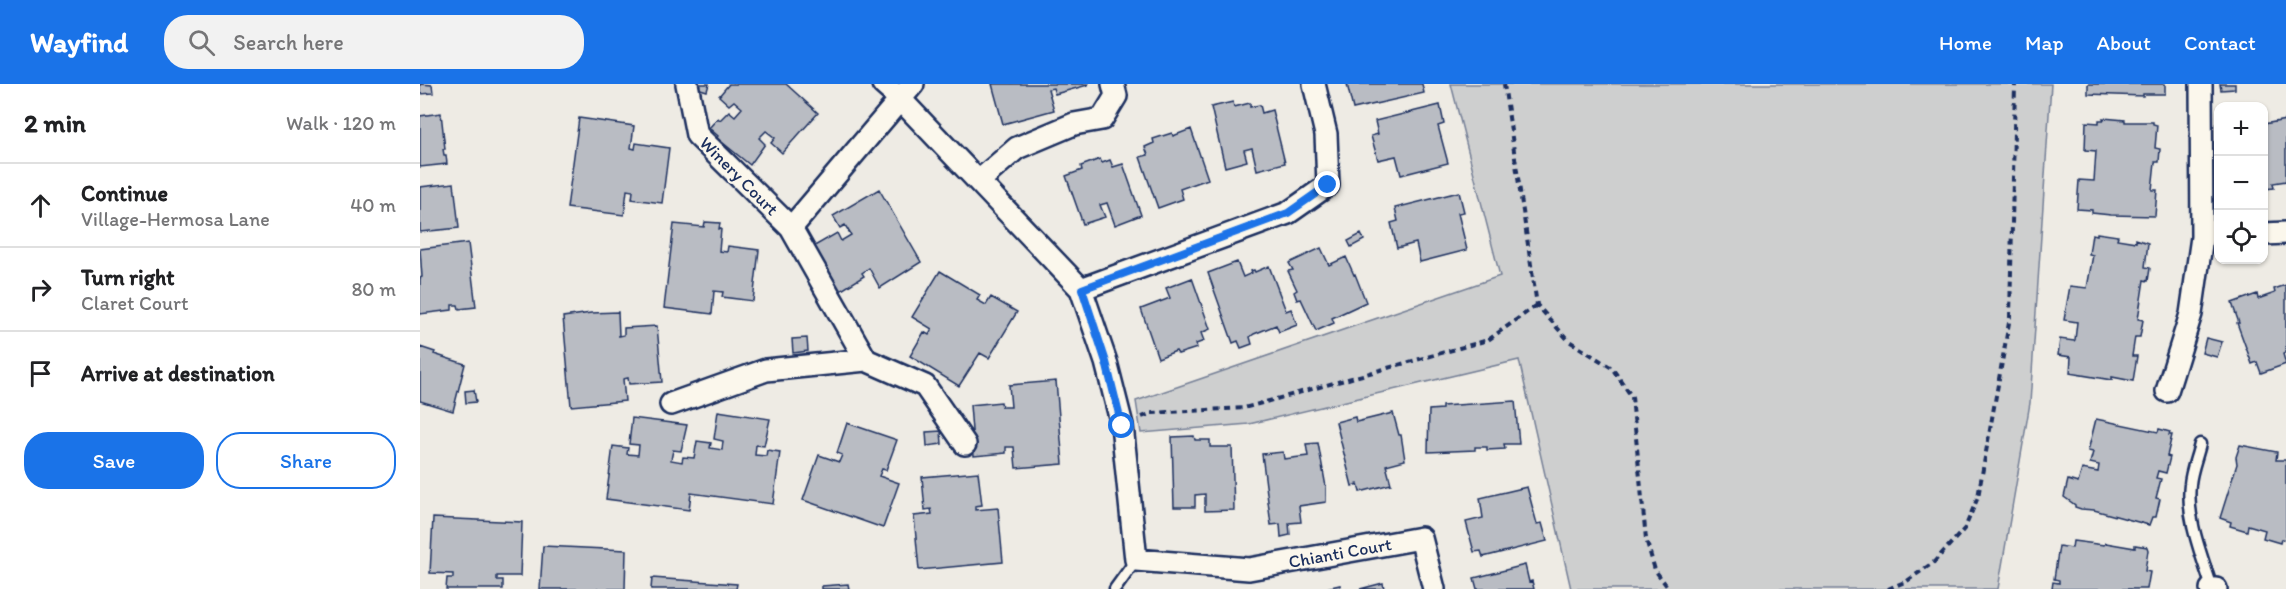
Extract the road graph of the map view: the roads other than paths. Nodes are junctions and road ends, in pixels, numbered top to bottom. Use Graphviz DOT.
graph roads {
  1 [pos="687,84"];
  2 [pos="883,84"];
  3 [pos="1113,84"];
  4 [pos="1314,84"];
  5 [pos="2201,84"];
  6 [pos="907,92"];
  7 [pos="979,181"];
  8 [pos="791,228"];
  9 [pos="2286,233"];
  10 [pos="2268,234"];
  11 [pos="2210,236"];
  12 [pos="1082,289"];
  13 [pos="866,360"];
  14 [pos="2167,391"];
  15 [pos="671,404"];
  16 [pos="965,444"];
  17 [pos="2200,444"];
  18 [pos="1136,560"];
  19 [pos="1115,589"];
  20 [pos="1434,589"];
  21 [pos="2213,589"];
  1 -- 8 [label="street, Winery Court"];
  2 -- 6 [label="street"];
  3 -- 7 [label="street"];
  4 -- 12 [label="street"];
  5 -- 11 [label="street"];
  6 -- 7 [label="street"];
  6 -- 8 [label="street, Winery Court"];
  7 -- 12 [label="street"];
  8 -- 13 [label="street, Winery Court"];
  9 -- 10 [label="street"];
  11 -- 14 [label="street"];
  12 -- 18 [label="street"];
  13 -- 15 [label="street"];
  13 -- 16 [label="street"];
  17 -- 21 [label="lane"];
  18 -- 19 [label="lane"];
  18 -- 20 [label="street, Chianti Court"];
}
